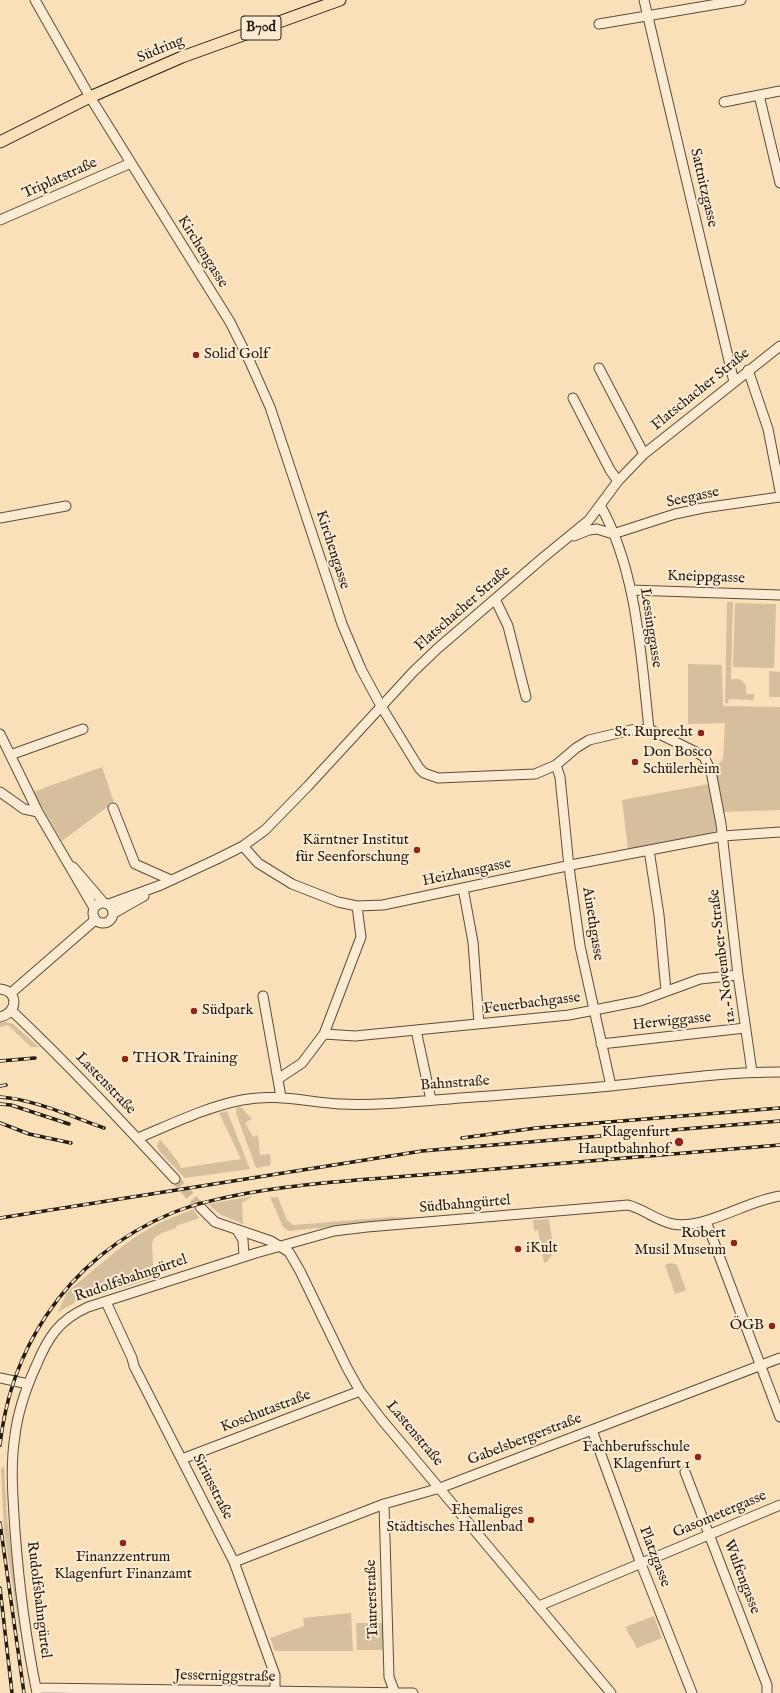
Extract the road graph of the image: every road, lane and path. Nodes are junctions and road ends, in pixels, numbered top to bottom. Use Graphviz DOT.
graph roads {
  1 [pos="35,0"];
  2 [pos="340,0"];
  3 [pos="644,0"];
  4 [pos="741,0"];
  5 [pos="648,16"];
  6 [pos="599,24"];
  7 [pos="780,92"];
  8 [pos="759,95"];
  9 [pos="90,97"];
  10 [pos="724,102"];
  11 [pos="0,142"];
  12 [pos="131,163"];
  13 [pos="780,184"];
  14 [pos="0,220"];
  15 [pos="780,346"];
  16 [pos="599,368"];
  17 [pos="748,370"];
  18 [pos="734,382"];
  19 [pos="573,398"];
  20 [pos="644,454"];
  21 [pos="618,481"];
  22 [pos="780,491"];
  23 [pos="780,497"];
  24 [pos="600,505"];
  25 [pos="66,506"];
  26 [pos="0,518"];
  27 [pos="613,534"];
  28 [pos="567,538"];
  29 [pos="631,590"];
  30 [pos="780,596"];
  31 [pos="495,599"];
  32 [pos="526,697"];
  33 [pos="381,706"];
  34 [pos="83,729"];
  35 [pos="649,729"];
  36 [pos="0,734"];
  37 [pos="10,755"];
  38 [pos="556,765"];
  39 [pos="0,792"];
  40 [pos="113,808"];
  41 [pos="38,812"];
  42 [pos="780,832"];
  43 [pos="723,836"];
  44 [pos="243,846"];
  45 [pos="649,850"];
  46 [pos="69,863"];
  47 [pos="569,867"];
  48 [pos="171,880"];
  49 [pos="161,885"];
  50 [pos="463,888"];
  51 [pos="106,903"];
  52 [pos="357,906"];
  53 [pos="94,908"];
  54 [pos="114,913"];
  55 [pos="95,920"];
  56 [pos="738,975"];
  57 [pos="0,989"];
  58 [pos="666,991"];
  59 [pos="11,993"];
  60 [pos="263,996"];
  61 [pos="593,1010"];
  62 [pos="12,1011"];
  63 [pos="0,1017"];
  64 [pos="479,1024"];
  65 [pos="745,1028"];
  66 [pos="416,1030"];
  67 [pos="324,1034"];
  68 [pos="601,1044"];
  69 [pos="752,1072"];
  70 [pos="780,1072"];
  71 [pos="278,1079"];
  72 [pos="610,1086"];
  73 [pos="281,1098"];
  74 [pos="431,1100"];
  75 [pos="138,1138"];
  76 [pos="175,1179"];
  77 [pos="780,1196"];
  78 [pos="200,1207"];
  79 [pos="706,1221"];
  80 [pos="237,1230"];
  81 [pos="280,1246"];
  82 [pos="244,1256"];
  83 [pos="106,1302"];
  84 [pos="780,1358"];
  85 [pos="760,1365"];
  86 [pos="0,1378"];
  87 [pos="28,1384"];
  88 [pos="360,1391"];
  89 [pos="780,1417"];
  90 [pos="592,1430"];
  91 [pos="182,1459"];
  92 [pos="685,1472"];
  93 [pos="440,1488"];
  94 [pos="384,1504"];
  95 [pos="780,1504"];
  96 [pos="710,1534"];
  97 [pos="234,1562"];
  98 [pos="641,1564"];
  99 [pos="539,1606"];
  100 [pos="37,1691"];
  101 [pos="101,1691"];
  102 [pos="177,1691"];
  103 [pos="275,1692"];
  104 [pos="396,1693"];
  105 [pos="413,1693"];
  106 [pos="611,1693"];
  107 [pos="692,1693"];
  108 [pos="767,1693"];
  1 -- 9 [label="street, Kirchengasse"];
  2 -- 9 [label="main road, Südring / B70d"];
  3 -- 5 [label="street, Sattnitzgasse"];
  4 -- 5 [label="street"];
  5 -- 6 [label="street"];
  5 -- 18 [label="street, Sattnitzgasse"];
  7 -- 8 [label="street"];
  8 -- 10 [label="street"];
  8 -- 13 [label="street"];
  9 -- 11 [label="main road, Südring / B70d"];
  9 -- 12 [label="street, Kirchengasse"];
  12 -- 14 [label="street, Triplatstraße"];
  12 -- 33 [label="street, Kirchengasse"];
  15 -- 17 [label="street, Flatschacher Straße"];
  16 -- 20 [label="street"];
  17 -- 18 [label="street, Flatschacher Straße"];
  17 -- 22 [label="street"];
  18 -- 20 [label="street, Flatschacher Straße"];
  19 -- 21 [label="street"];
  20 -- 21 [label="street, Flatschacher Straße"];
  21 -- 24 [label="street, Flatschacher Straße"];
  23 -- 27 [label="street, Seegasse"];
  24 -- 27 [label="street, Lessinggasse"];
  24 -- 28 [label="street, Flatschacher Straße"];
  25 -- 26 [label="street"];
  27 -- 28 [label="street"];
  27 -- 29 [label="street, Lessinggasse"];
  28 -- 31 [label="street, Flatschacher Straße"];
  29 -- 30 [label="street, Kneippgasse"];
  29 -- 35 [label="street, Lessinggasse"];
  31 -- 32 [label="street"];
  31 -- 33 [label="street, Flatschacher Straße"];
  33 -- 38 [label="street, Kirchengasse"];
  33 -- 44 [label="street, Flatschacher Straße"];
  34 -- 37 [label="street"];
  35 -- 38 [label="street, Kirchengasse"];
  35 -- 43 [label="street"];
  36 -- 37 [label="street"];
  37 -- 41 [label="street"];
  38 -- 47 [label="street, Ainethgasse"];
  39 -- 41 [label="street"];
  40 -- 48 [label="street"];
  41 -- 46 [label="street"];
  42 -- 43 [label="street, Heizhausgasse"];
  43 -- 45 [label="street, Heizhausgasse"];
  43 -- 56 [label="street, 12.-November-Straße"];
  44 -- 48 [label="street, Flatschacher Straße"];
  44 -- 52 [label="street, Heizhausgasse"];
  45 -- 47 [label="street, Heizhausgasse"];
  45 -- 58 [label="street"];
  46 -- 51 [label="street"];
  46 -- 53 [label="street"];
  47 -- 50 [label="street, Heizhausgasse"];
  47 -- 61 [label="street, Ainethgasse"];
  48 -- 49 [label="street, Flatschacher Straße"];
  49 -- 51 [label="street, Flatschacher Straße"];
  49 -- 54 [label="street, Flatschacher Straße"];
  50 -- 52 [label="street, Heizhausgasse"];
  50 -- 64 [label="street"];
  51 -- 53 [label="street"];
  51 -- 54 [label="street"];
  52 -- 67 [label="street"];
  53 -- 55 [label="street"];
  54 -- 55 [label="street"];
  55 -- 59 [label="street"];
  56 -- 58 [label="street, Feuerbachgasse"];
  56 -- 65 [label="street, 12.-November-Straße"];
  57 -- 59 [label="street"];
  58 -- 61 [label="street, Feuerbachgasse"];
  59 -- 62 [label="street"];
  60 -- 71 [label="street"];
  61 -- 64 [label="street, Feuerbachgasse"];
  61 -- 68 [label="street, Ainethgasse"];
  62 -- 63 [label="street"];
  62 -- 75 [label="street, Lastenstraße"];
  64 -- 66 [label="street, Feuerbachgasse"];
  65 -- 68 [label="street, Herwiggasse"];
  65 -- 69 [label="street, 12.-November-Straße"];
  66 -- 67 [label="street, Feuerbachgasse"];
  66 -- 74 [label="street"];
  67 -- 71 [label="street"];
  68 -- 72 [label="street, Ainethgasse"];
  69 -- 70 [label="street, Bahnstraße"];
  69 -- 72 [label="street, Bahnstraße"];
  71 -- 73 [label="street"];
  72 -- 74 [label="street, Bahnstraße"];
  73 -- 74 [label="street, Bahnstraße"];
  73 -- 75 [label="street, Bahnstraße"];
  75 -- 76 [label="street, Lastenstraße"];
  77 -- 79 [label="street, Südbahngürtel"];
  78 -- 80 [label="street, Lastenstraße"];
  79 -- 81 [label="street, Südbahngürtel"];
  79 -- 85 [label="street"];
  80 -- 81 [label="street, Lastenstraße"];
  80 -- 82 [label="street"];
  81 -- 82 [label="street, Rudolfsbahngürtel"];
  81 -- 88 [label="street, Lastenstraße"];
  82 -- 83 [label="street, Rudolfsbahngürtel"];
  83 -- 87 [label="street, Rudolfsbahngürtel"];
  83 -- 91 [label="street, Siriusstraße"];
  84 -- 85 [label="street, Gabelsbergerstraße"];
  85 -- 89 [label="street"];
  85 -- 90 [label="street, Gabelsbergerstraße"];
  86 -- 87 [label="street"];
  87 -- 100 [label="street, Rudolfsbahngürtel"];
  88 -- 91 [label="street, Koschutastraße"];
  88 -- 93 [label="street, Lastenstraße"];
  90 -- 93 [label="street, Gabelsbergerstraße"];
  90 -- 98 [label="street, Platzgasse"];
  91 -- 97 [label="street, Siriusstraße"];
  92 -- 96 [label="street, Wulfengasse"];
  93 -- 94 [label="street, Gabelsbergerstraße"];
  93 -- 99 [label="street, Lastenstraße"];
  94 -- 97 [label="street, Gabelsbergerstraße"];
  94 -- 104 [label="street, Taurerstraße"];
  95 -- 96 [label="street, Gasometergasse"];
  96 -- 98 [label="street, Gasometergasse"];
  96 -- 108 [label="street, Wulfengasse"];
  97 -- 103 [label="street, Siriusstraße"];
  98 -- 99 [label="street, Gasometergasse"];
  98 -- 107 [label="street, Platzgasse"];
  99 -- 106 [label="street, Lastenstraße"];
  100 -- 101 [label="street, Jesserniggstraße"];
  101 -- 102 [label="street, Jesserniggstraße"];
  102 -- 103 [label="street, Jesserniggstraße"];
  103 -- 104 [label="street, Jesserniggstraße"];
  104 -- 105 [label="street, Jesserniggstraße"];
}
